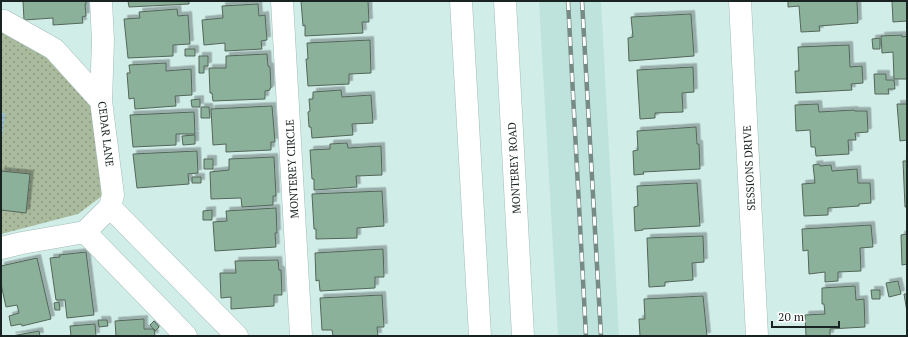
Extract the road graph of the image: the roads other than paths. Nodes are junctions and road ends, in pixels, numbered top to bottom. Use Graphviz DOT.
graph roads {
  1 [pos="101,1"];
  2 [pos="282,1"];
  3 [pos="461,1"];
  4 [pos="505,1"];
  5 [pos="740,1"];
  6 [pos="1,21"];
  7 [pos="101,101"];
  8 [pos="110,207"];
  9 [pos="85,232"];
  10 [pos="1,248"];
  11 [pos="186,336"];
  12 [pos="237,336"];
  13 [pos="301,336"];
  14 [pos="480,336"];
  15 [pos="523,336"];
  16 [pos="758,336"];
  1 -- 7 [label="street, CEDAR LANE"];
  2 -- 13 [label="street, MONTEREY CIRCLE"];
  3 -- 14 [label="street"];
  4 -- 15 [label="street, MONTEREY ROAD"];
  5 -- 16 [label="street, SESSIONS DRIVE"];
  6 -- 7 [label="street"];
  7 -- 8 [label="street, CEDAR LANE"];
  8 -- 9 [label="street"];
  8 -- 12 [label="street"];
  9 -- 10 [label="street"];
  9 -- 11 [label="street"];
}
